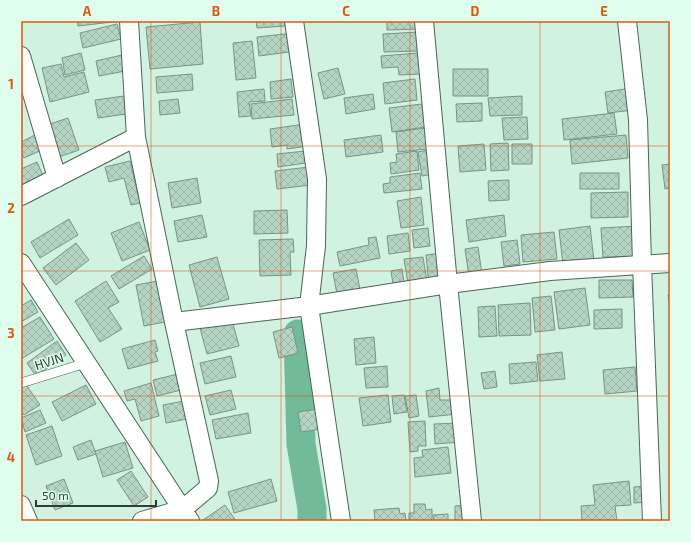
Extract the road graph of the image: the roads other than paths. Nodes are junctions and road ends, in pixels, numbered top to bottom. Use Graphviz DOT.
graph roads {
  1 [pos="129,21"];
  2 [pos="294,21"];
  3 [pos="424,21"];
  4 [pos="627,21"];
  5 [pos="21,56"];
  6 [pos="136,138"];
  7 [pos="57,178"];
  8 [pos="21,196"];
  9 [pos="21,263"];
  10 [pos="670,263"];
  11 [pos="642,264"];
  12 [pos="448,284"];
  13 [pos="309,306"];
  14 [pos="174,322"];
  15 [pos="86,363"];
  16 [pos="21,383"];
  17 [pos="21,505"];
  18 [pos="186,515"];
  19 [pos="28,521"];
  20 [pos="142,521"];
  21 [pos="341,521"];
  22 [pos="472,521"];
  23 [pos="652,521"];
  1 -- 6 [label="street"];
  2 -- 13 [label="street"];
  3 -- 12 [label="street"];
  4 -- 11 [label="street"];
  5 -- 7 [label="street"];
  6 -- 7 [label="street"];
  6 -- 14 [label="street"];
  7 -- 8 [label="street"];
  9 -- 15 [label="street"];
  10 -- 11 [label="street"];
  11 -- 12 [label="street"];
  11 -- 23 [label="street"];
  12 -- 13 [label="street"];
  12 -- 22 [label="street"];
  13 -- 14 [label="street"];
  13 -- 21 [label="street"];
  14 -- 18 [label="street"];
  15 -- 16 [label="lane, HVJN"];
  15 -- 18 [label="street"];
  17 -- 19 [label="street"];
  18 -- 20 [label="street"];
}
